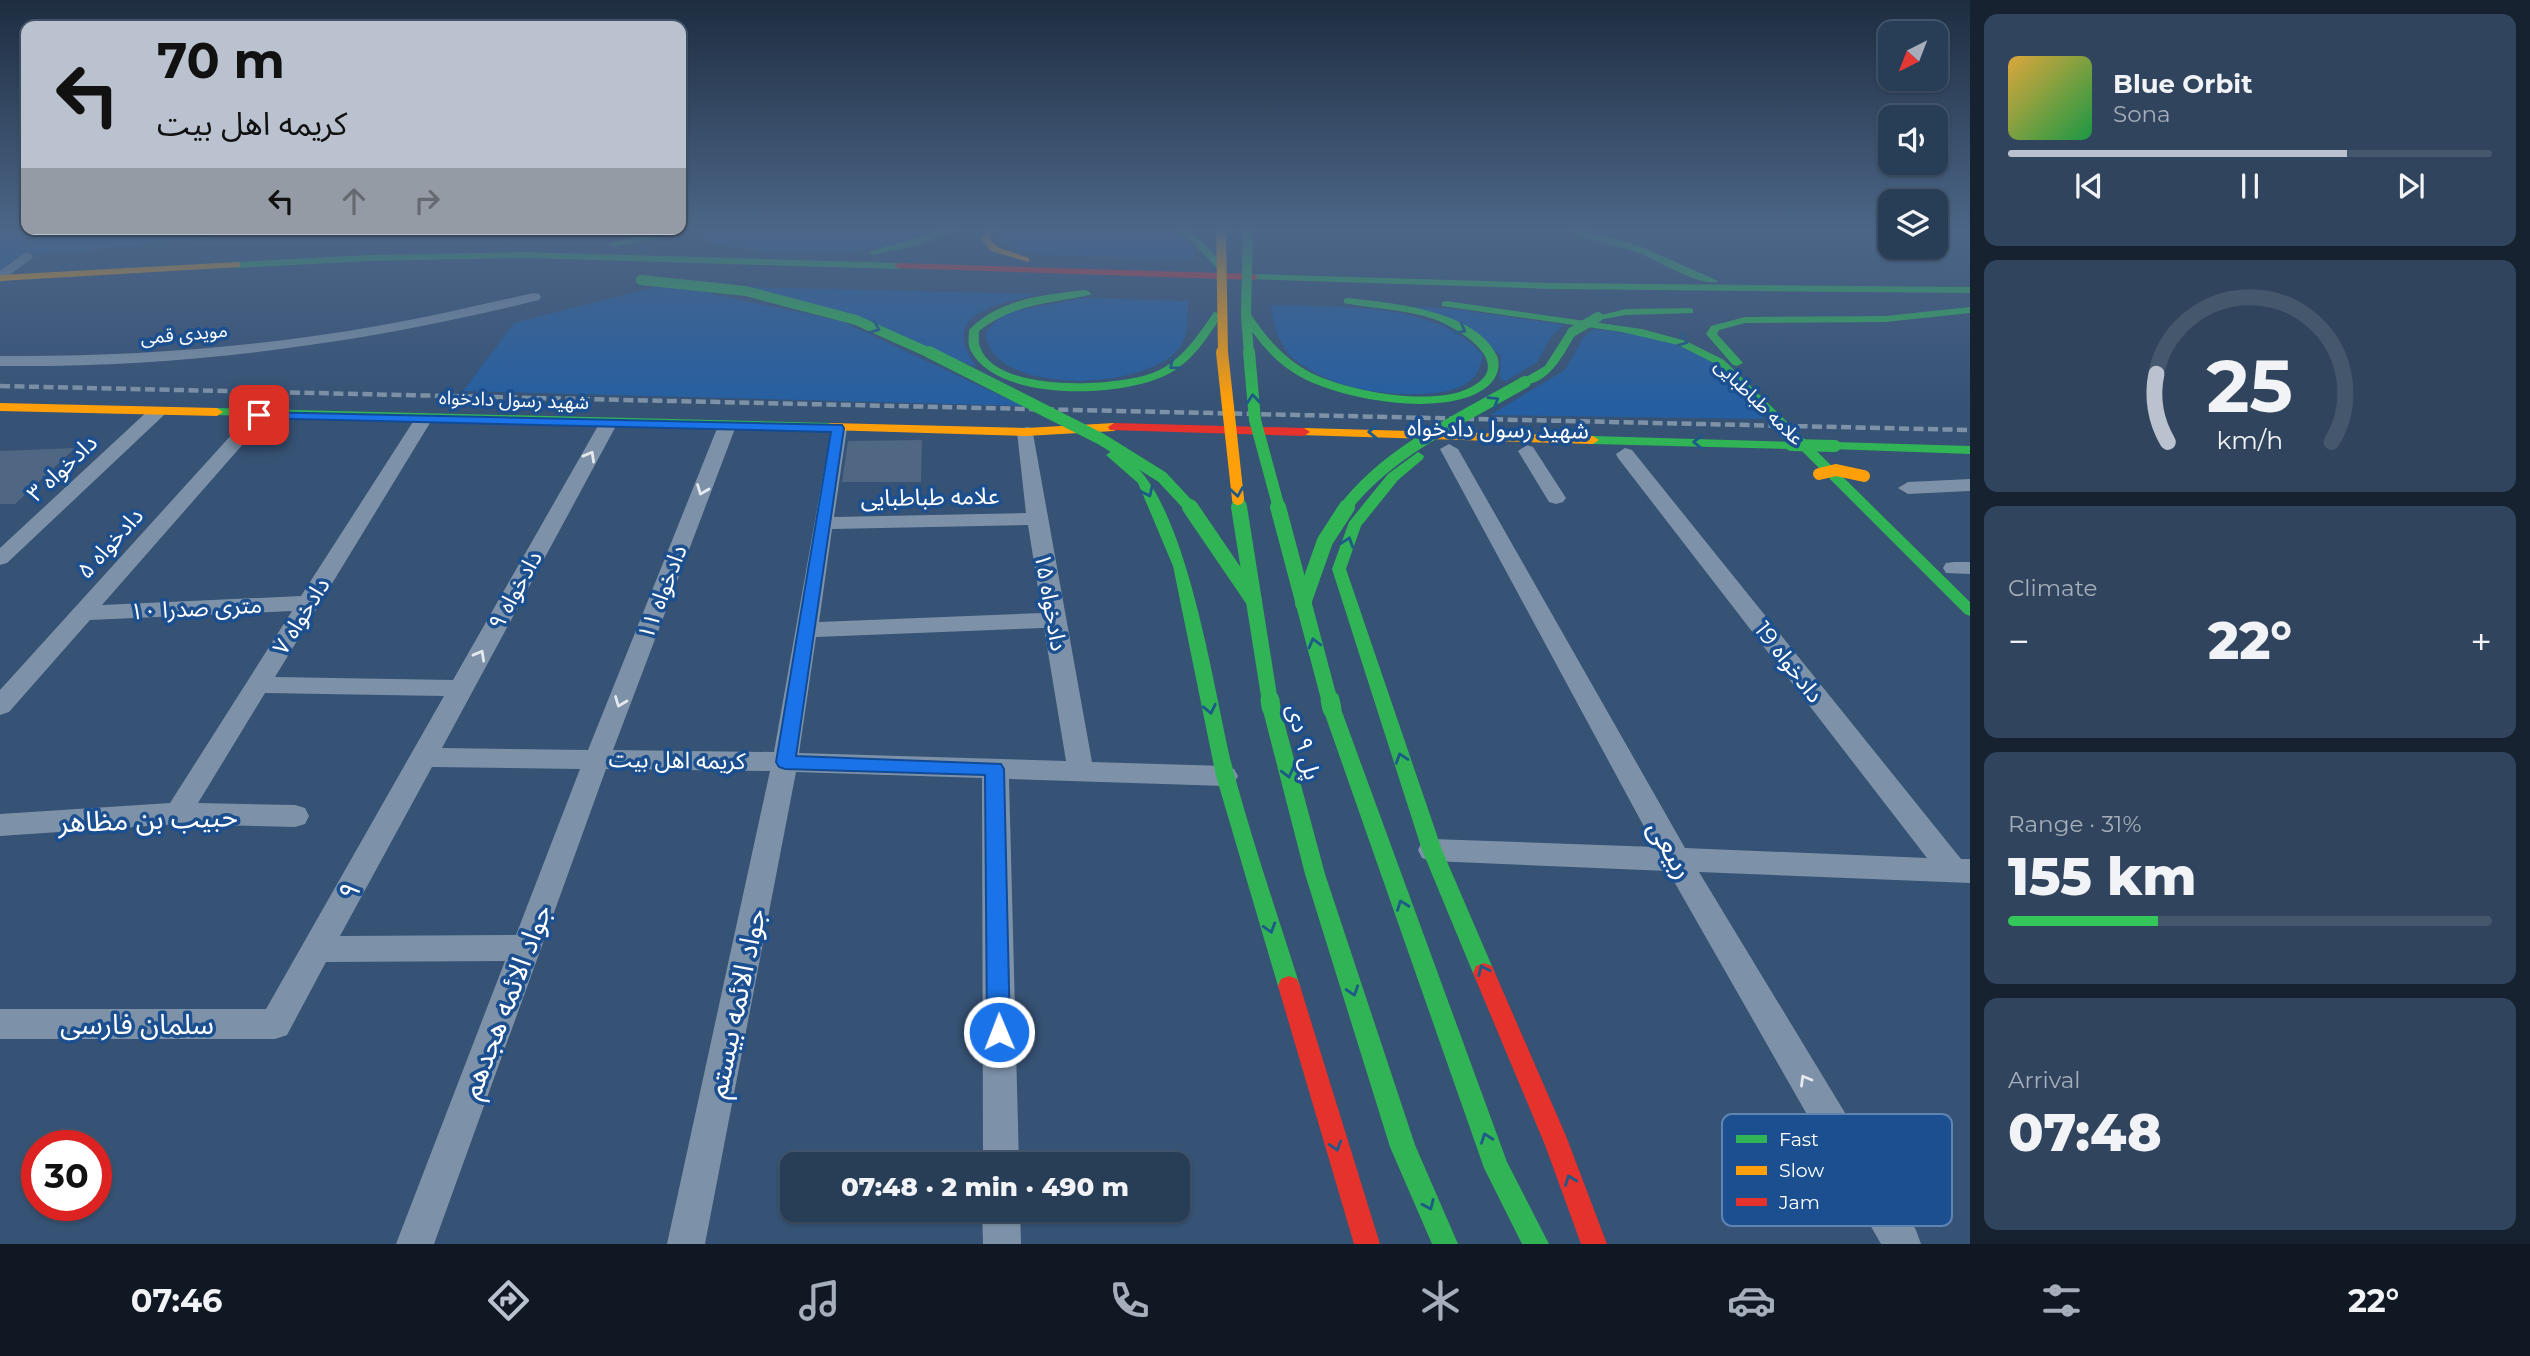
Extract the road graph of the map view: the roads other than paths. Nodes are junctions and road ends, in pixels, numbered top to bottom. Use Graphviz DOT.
graph roads {
  1 [pos="708,287"];
  2 [pos="1219,287"];
  3 [pos="1242,287"];
  4 [pos="1247,287"];
  5 [pos="1649,287"];
  6 [pos="1733,287"];
  7 [pos="1736,288"];
  8 [pos="1970,290"];
  9 [pos="1012,291"];
  10 [pos="534,297"];
  11 [pos="1210,297"];
  12 [pos="1265,299"];
  13 [pos="1675,299"];
  14 [pos="1586,303"];
  15 [pos="1446,304"];
  16 [pos="1560,304"];
  17 [pos="1967,307"];
  18 [pos="484,308"];
  19 [pos="1218,314"];
  20 [pos="1246,315"];
  21 [pos="1745,320"];
  22 [pos="1604,321"];
  23 [pos="497,325"];
  24 [pos="0,361"];
  25 [pos="0,407"];
  26 [pos="157,412"];
  27 [pos="259,415"];
  28 [pos="424,418"];
  29 [pos="608,424"];
  30 [pos="727,426"];
  31 [pos="838,428"];
  32 [pos="1026,432"];
  33 [pos="1599,440"];
  34 [pos="1143,446"];
  35 [pos="1212,449"];
  36 [pos="1449,449"];
  37 [pos="1372,450"];
  38 [pos="1424,450"];
  39 [pos="1970,450"];
  40 [pos="1280,451"];
  41 [pos="1527,451"];
  42 [pos="1796,453"];
  43 [pos="1618,454"];
  44 [pos="1846,455"];
  45 [pos="1970,462"];
  46 [pos="1819,474"];
  47 [pos="1864,476"];
  48 [pos="1970,485"];
  49 [pos="1908,488"];
  50 [pos="1876,489"];
  51 [pos="1556,498"];
  52 [pos="1037,520"];
  53 [pos="824,523"];
  54 [pos="0,559"];
  55 [pos="1956,564"];
  56 [pos="1180,566"];
  57 [pos="1339,569"];
  58 [pos="1970,583"];
  59 [pos="1970,597"];
  60 [pos="1254,601"];
  61 [pos="309,603"];
  62 [pos="1303,603"];
  63 [pos="1970,611"];
  64 [pos="82,613"];
  65 [pos="1054,620"];
  66 [pos="1967,629"];
  67 [pos="806,630"];
  68 [pos="258,685"];
  69 [pos="461,688"];
  70 [pos="0,706"];
  71 [pos="423,757"];
  72 [pos="597,759"];
  73 [pos="785,762"];
  74 [pos="995,769"];
  75 [pos="1080,772"];
  76 [pos="1225,776"];
  77 [pos="178,813"];
  78 [pos="295,816"];
  79 [pos="0,825"];
  80 [pos="1432,850"];
  81 [pos="1676,859"];
  82 [pos="1962,871"];
  83 [pos="527,947"];
  84 [pos="316,949"];
  85 [pos="0,1024"];
  86 [pos="275,1024"];
  87 [pos="1826,1114"];
  88 [pos="1001,1152"];
  89 [pos="1001,1222"];
  90 [pos="1891,1226"];
  91 [pos="1364,1241"];
  92 [pos="415,1244"];
  93 [pos="686,1244"];
  94 [pos="1002,1244"];
  95 [pos="1446,1244"];
  96 [pos="1536,1244"];
  97 [pos="1594,1244"];
  98 [pos="1902,1244"];
  1 -- 60 [label="main road, one-way, bridge"];
  2 -- 19 [label="main road, پل ۹ دی, bridge"];
  3 -- 13 [label="main road"];
  4 -- 20 [label="main road, پل ۹ دی, bridge"];
  5 -- 7 [label="main road"];
  6 -- 7 [label="main road"];
  7 -- 8 [label="main road"];
  19 -- 9 [label="main road, one-way"];
  10 -- 18 [label="street, مویدی قمی"];
  11 -- 12 [label="main road"];
  13 -- 14 [label="main road"];
  13 -- 17 [label="main road"];
  15 -- 16 [label="main road"];
  15 -- 20 [label="main road, one-way"];
  15 -- 22 [label="main road, علامه طباطبایی"];
  17 -- 21 [label="main road, علامه طباطبایی"];
  17 -- 22 [label="main road"];
  18 -- 23 [label="street"];
  18 -- 24 [label="street, مویدی قمی"];
  19 -- 60 [label="main road, پل ۹ دی, one-way, bridge"];
  62 -- 20 [label="main road, پل ۹ دی, one-way, bridge"];
  21 -- 22 [label="main road"];
  21 -- 59 [label="main road, علامه طباطبایی"];
  62 -- 22 [label="main road, one-way, bridge"];
  22 -- 63 [label="main road, علامه طباطبایی, one-way"];
  25 -- 26 [label="main road, شهید رسول دادخواه"];
  26 -- 27 [label="main road, شهید رسول دادخواه"];
  26 -- 54 [label="street, دادخواه ۳"];
  27 -- 28 [label="main road, شهید رسول دادخواه"];
  27 -- 64 [label="street, دادخواه ۵"];
  28 -- 29 [label="main road, شهید رسول دادخواه"];
  28 -- 61 [label="street, دادخواه ۷"];
  29 -- 30 [label="main road, شهید رسول دادخواه"];
  69 -- 29 [label="street, دادخواه ۹, one-way"];
  30 -- 31 [label="main road, شهید رسول دادخواه"];
  30 -- 72 [label="street, دادخواه ۱۱, one-way"];
  31 -- 32 [label="main road, شهید رسول دادخواه"];
  31 -- 53 [label="street, جواد الائمه بیستم"];
  33 -- 32 [label="main road, شهید رسول دادخواه, one-way"];
  32 -- 34 [label="main road, شهید رسول دادخواه"];
  32 -- 52 [label="street, دادخواه ۱۵"];
  32 -- 56 [label="main road, one-way"];
  42 -- 33 [label="main road, شهید رسول دادخواه, one-way"];
  33 -- 43 [label="main road"];
  35 -- 40 [label="main road"];
  36 -- 38 [label="main road, شهید رسول دادخواه"];
  36 -- 41 [label="main road, شهید رسول دادخواه"];
  36 -- 81 [label="street, ربیعی"];
  37 -- 38 [label="main road, شهید رسول دادخواه"];
  57 -- 38 [label="main road, one-way"];
  39 -- 44 [label="main road, شهید رسول دادخواه"];
  41 -- 43 [label="main road, شهید رسول دادخواه"];
  41 -- 51 [label="street"];
  42 -- 43 [label="main road, شهید رسول دادخواه"];
  42 -- 44 [label="main road, شهید رسول دادخواه, bridge"];
  42 -- 46 [label="main road"];
  43 -- 82 [label="street, دادخواه 19"];
  44 -- 45 [label="main road, شهید رسول دادخواه"];
  44 -- 47 [label="main road"];
  46 -- 47 [label="main road, bridge"];
  46 -- 66 [label="main road"];
  47 -- 50 [label="main road"];
  48 -- 49 [label="street"];
  52 -- 53 [label="street, علامه طباطبایی"];
  52 -- 65 [label="street, دادخواه ۱۵"];
  53 -- 67 [label="street, جواد الائمه بیستم"];
  55 -- 58 [label="main road"];
  56 -- 57 [label="main road"];
  56 -- 76 [label="main road, one-way"];
  80 -- 57 [label="main road, one-way"];
  60 -- 95 [label="main road, پل ۹ دی, one-way, bridge"];
  61 -- 64 [label="street, ۱۰ متری صدرا"];
  61 -- 68 [label="street, دادخواه ۷"];
  96 -- 62 [label="main road, پل ۹ دی, one-way, bridge"];
  64 -- 70 [label="street, دادخواه ۵"];
  65 -- 67 [label="street"];
  65 -- 75 [label="street, دادخواه ۱۵"];
  67 -- 73 [label="street, جواد الائمه بیستم"];
  68 -- 69 [label="street"];
  68 -- 77 [label="street, دادخواه ۷"];
  69 -- 71 [label="street, دادخواه ۹"];
  71 -- 72 [label="street, کریمه اهل بیت"];
  71 -- 84 [label="street, ۹"];
  72 -- 73 [label="street, کریمه اهل بیت"];
  72 -- 83 [label="street, جواد الائمه هجدهم"];
  73 -- 74 [label="street, کریمه اهل بیت"];
  73 -- 93 [label="street, جواد الائمه بیستم"];
  74 -- 75 [label="street, کریمه اهل بیت"];
  74 -- 88 [label="street"];
  75 -- 76 [label="street, کریمه اهل بیت"];
  76 -- 91 [label="main road, one-way"];
  77 -- 78 [label="street, حبیب بن مظاهر"];
  77 -- 79 [label="street, حبیب بن مظاهر"];
  80 -- 81 [label="street"];
  97 -- 80 [label="main road, one-way"];
  81 -- 82 [label="street"];
  87 -- 81 [label="street, ربیعی, one-way"];
  83 -- 84 [label="street"];
  83 -- 92 [label="street, جواد الائمه هجدهم"];
  84 -- 86 [label="street, ۹"];
  85 -- 86 [label="street, سلمان فارسی"];
  89 -- 94 [label="street"];
  98 -- 90 [label="street, ربیعی, one-way"];
}
